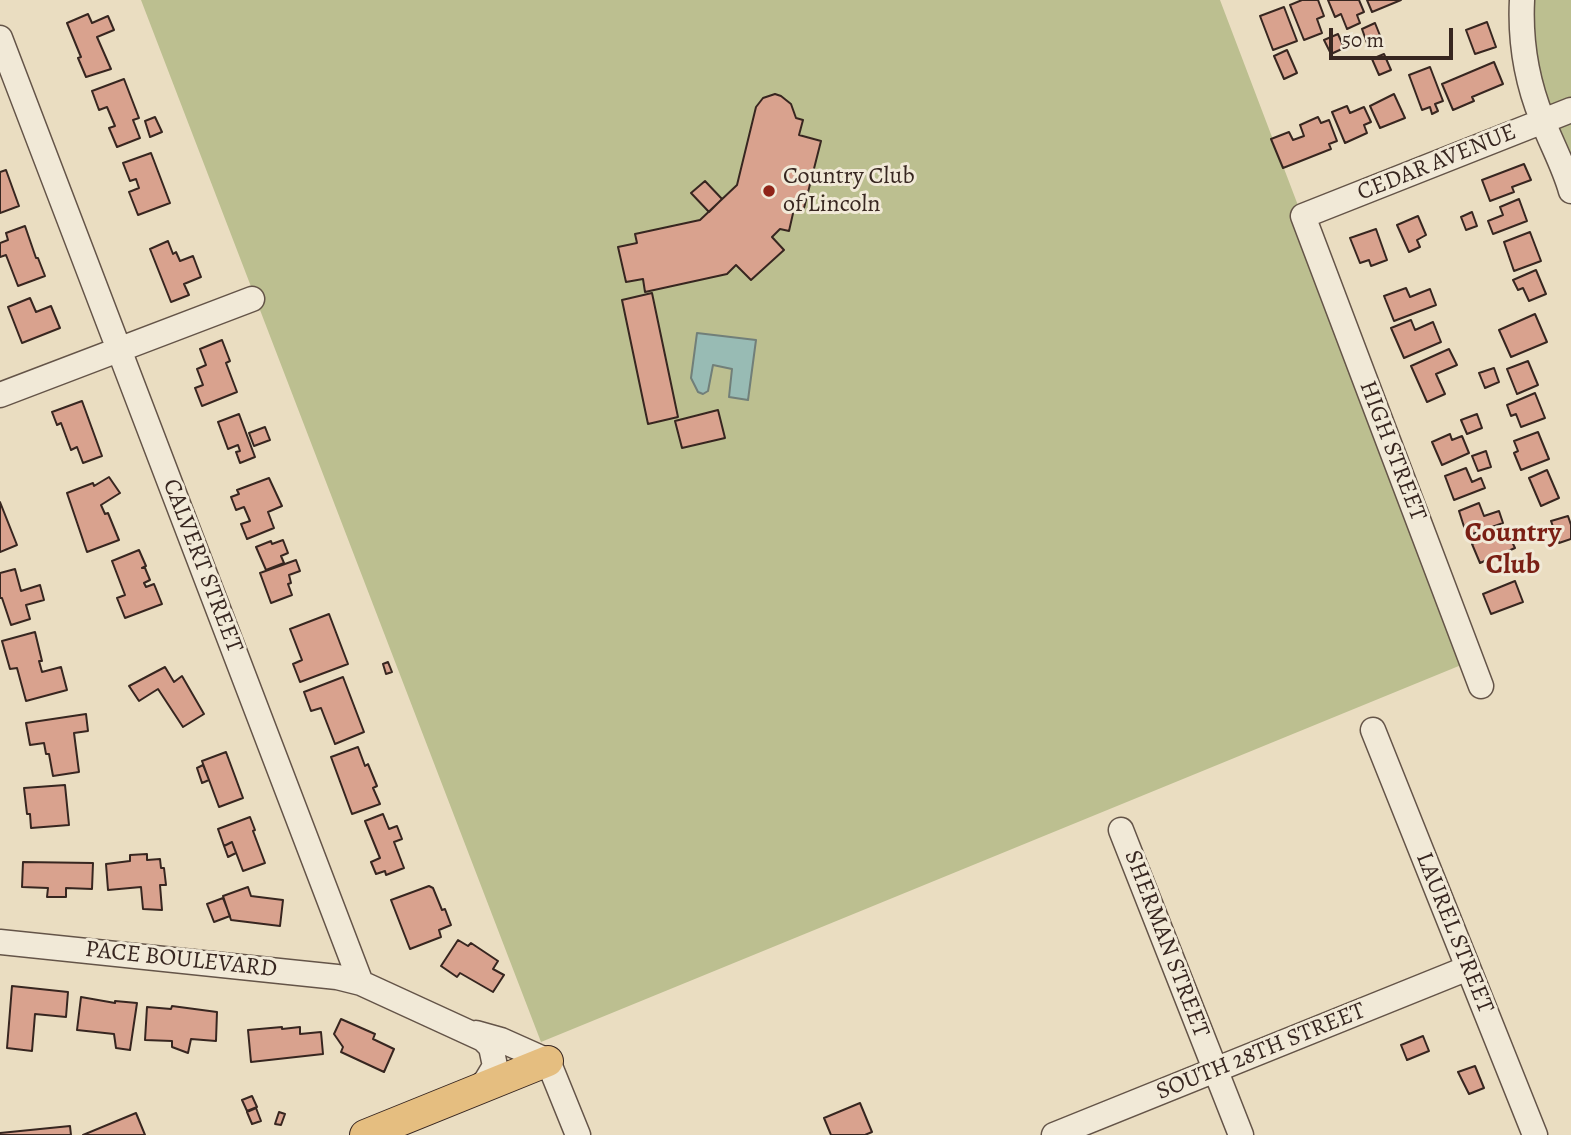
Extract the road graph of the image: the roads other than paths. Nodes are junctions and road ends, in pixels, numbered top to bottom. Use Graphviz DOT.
graph roads {
  1 [pos="1522,0"];
  2 [pos="0,38"];
  3 [pos="1571,110"];
  4 [pos="1542,121"];
  5 [pos="1571,191"];
  6 [pos="1303,216"];
  7 [pos="253,299"];
  8 [pos="119,350"];
  9 [pos="0,395"];
  10 [pos="1481,686"];
  11 [pos="1373,730"];
  12 [pos="1121,830"];
  13 [pos="0,942"];
  14 [pos="1468,968"];
  15 [pos="361,983"];
  16 [pos="470,1031"];
  17 [pos="548,1061"];
  18 [pos="1215,1070"];
  19 [pos="475,1091"];
  20 [pos="365,1135"];
  21 [pos="578,1135"];
  22 [pos="1055,1135"];
  23 [pos="1241,1135"];
  24 [pos="1535,1135"];
  1 -- 4 [label="street"];
  2 -- 8 [label="street, CALVERT STREET"];
  3 -- 4 [label="street, CEDAR AVENUE"];
  4 -- 5 [label="street"];
  4 -- 6 [label="street, CEDAR AVENUE"];
  6 -- 10 [label="street, HIGH STREET"];
  7 -- 8 [label="street"];
  8 -- 9 [label="street"];
  8 -- 15 [label="street, CALVERT STREET"];
  11 -- 14 [label="street, LAUREL STREET"];
  12 -- 18 [label="street, SHERMAN STREET"];
  13 -- 15 [label="street, PACE BOULEVARD"];
  14 -- 18 [label="street, SOUTH 28TH STREET"];
  14 -- 24 [label="street, LAUREL STREET"];
  15 -- 16 [label="street"];
  16 -- 17 [label="street"];
  16 -- 19 [label="street"];
  17 -- 19 [label="main road"];
  17 -- 21 [label="street"];
  18 -- 22 [label="street, SOUTH 28TH STREET"];
  18 -- 23 [label="street, SHERMAN STREET"];
  19 -- 20 [label="main road"];
}
